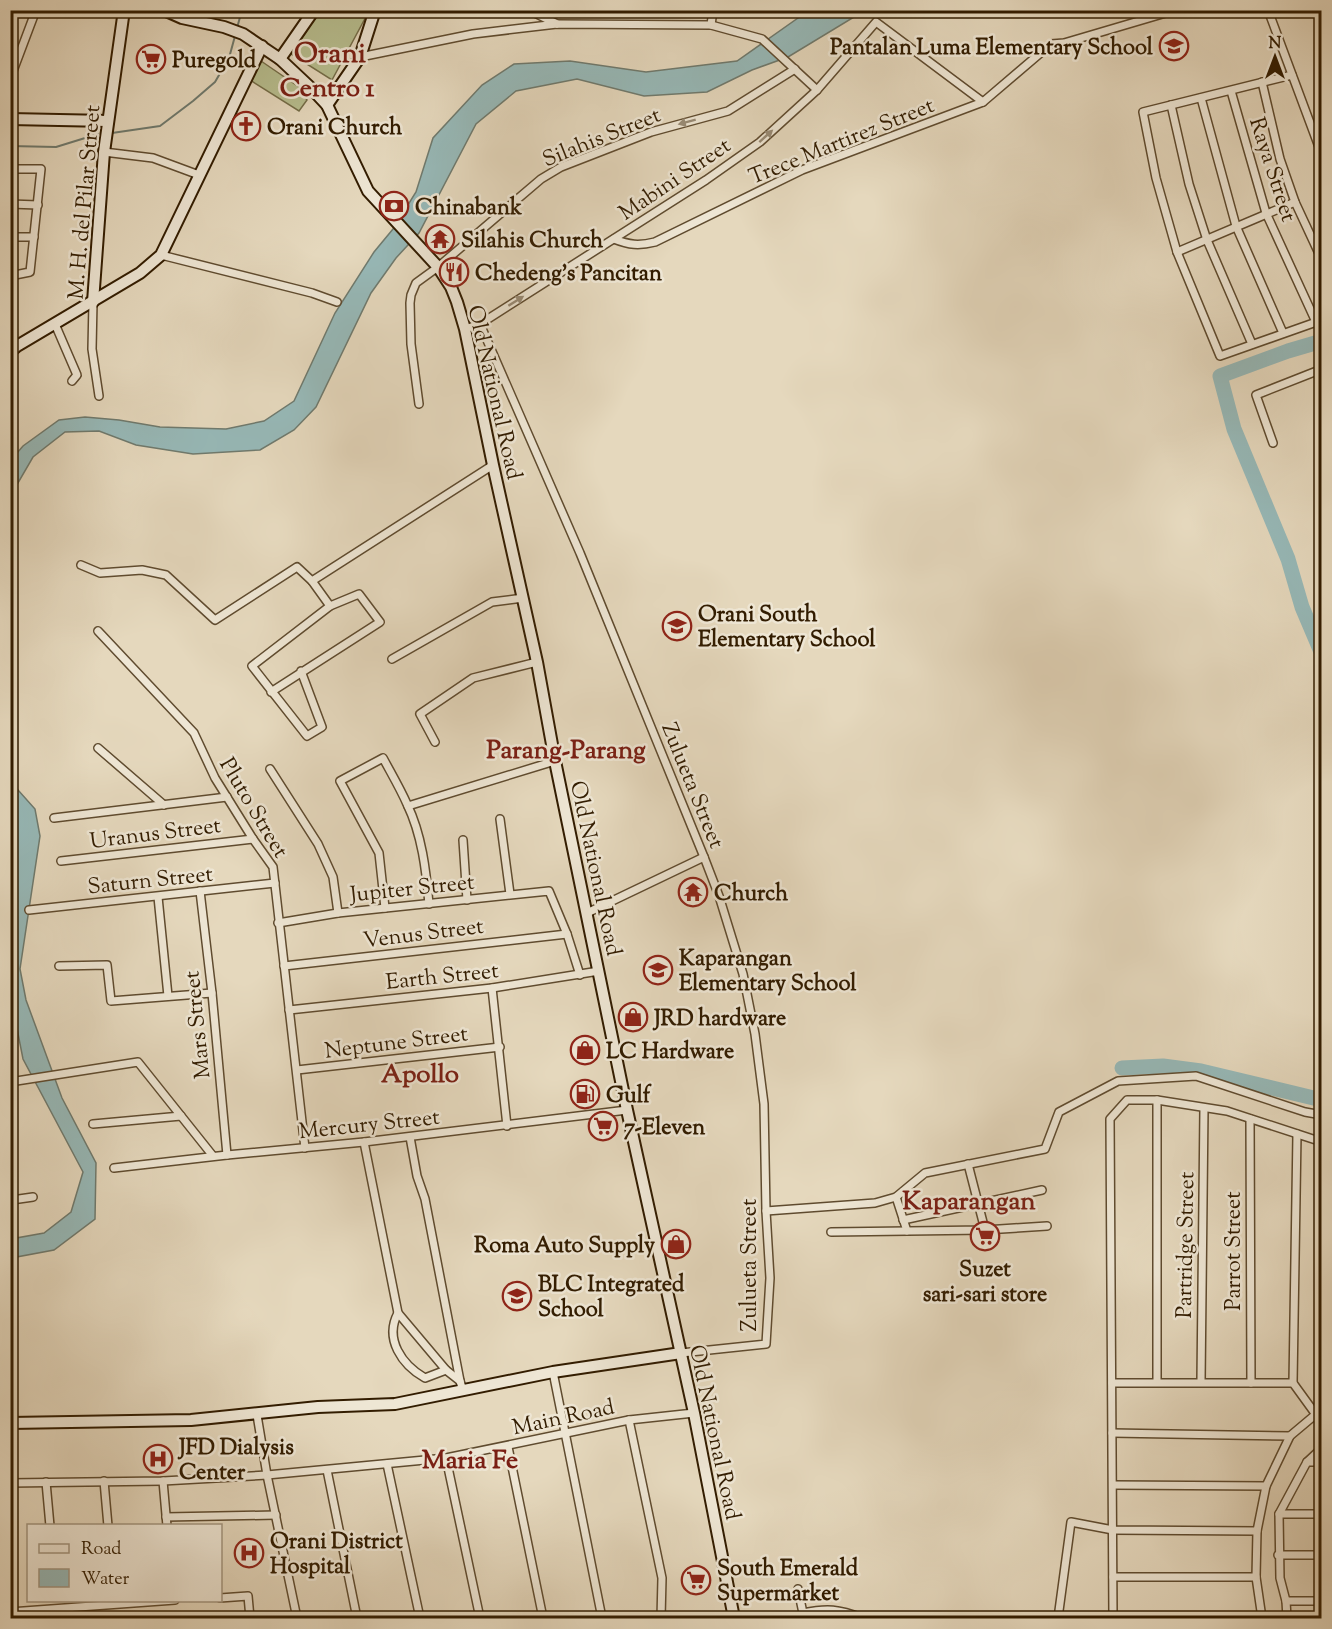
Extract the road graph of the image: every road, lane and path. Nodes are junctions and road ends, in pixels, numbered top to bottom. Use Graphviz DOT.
graph roads {
  1 [pos="36,10"];
  2 [pos="124,10"];
  3 [pos="164,10"];
  4 [pos="314,10"];
  5 [pos="375,10"];
  6 [pos="529,10"];
  7 [pos="713,10"];
  8 [pos="1176,10"];
  9 [pos="1268,10"];
  10 [pos="557,24"];
  11 [pos="711,25"];
  12 [pos="262,46"];
  13 [pos="360,57"];
  14 [pos="280,59"];
  15 [pos="795,69"];
  16 [pos="1292,75"];
  17 [pos="11,77"];
  18 [pos="1262,82"];
  19 [pos="816,90"];
  20 [pos="1231,91"];
  21 [pos="1201,98"];
  22 [pos="982,102"];
  23 [pos="327,105"];
  24 [pos="1171,105"];
  25 [pos="10,119"];
  26 [pos="108,121"];
  27 [pos="104,152"];
  28 [pos="1322,155"];
  29 [pos="10,169"];
  30 [pos="199,175"];
  31 [pos="1295,202"];
  32 [pos="10,204"];
  33 [pos="38,206"];
  34 [pos="1266,213"];
  35 [pos="1236,226"];
  36 [pos="10,237"];
  37 [pos="34,237"];
  38 [pos="614,239"];
  39 [pos="1207,240"];
  40 [pos="1177,252"];
  41 [pos="161,255"];
  42 [pos="1322,260"];
  43 [pos="438,267"];
  44 [pos="10,276"];
  45 [pos="93,302"];
  46 [pos="337,302"];
  47 [pos="1319,321"];
  48 [pos="55,324"];
  49 [pos="480,324"];
  50 [pos="465,329"];
  51 [pos="10,333"];
  52 [pos="1283,333"];
  53 [pos="1252,344"];
  54 [pos="14,349"];
  55 [pos="1322,369"];
  56 [pos="72,381"];
  57 [pos="99,396"];
  58 [pos="419,404"];
  59 [pos="1273,443"];
  60 [pos="493,465"];
  61 [pos="81,565"];
  62 [pos="312,581"];
  63 [pos="523,598"];
  64 [pos="330,606"];
  65 [pos="98,631"];
  66 [pos="392,658"];
  67 [pos="537,662"];
  68 [pos="301,671"];
  69 [pos="271,692"];
  70 [pos="435,742"];
  71 [pos="98,748"];
  72 [pos="555,761"];
  73 [pos="270,769"];
  74 [pos="227,797"];
  75 [pos="164,805"];
  76 [pos="408,806"];
  77 [pos="54,818"];
  78 [pos="501,819"];
  79 [pos="253,839"];
  80 [pos="463,840"];
  81 [pos="704,857"];
  82 [pos="62,861"];
  83 [pos="275,883"];
  84 [pos="200,891"];
  85 [pos="510,894"];
  86 [pos="158,897"];
  87 [pos="467,900"];
  88 [pos="429,904"];
  89 [pos="386,908"];
  90 [pos="29,910"];
  91 [pos="338,913"];
  92 [pos="587,913"];
  93 [pos="279,923"];
  94 [pos="567,934"];
  95 [pos="59,966"];
  96 [pos="284,966"];
  97 [pos="599,971"];
  98 [pos="580,975"];
  99 [pos="492,988"];
  100 [pos="212,993"];
  101 [pos="168,996"];
  102 [pos="289,1010"];
  103 [pos="500,1047"];
  104 [pos="297,1070"];
  105 [pos="10,1082"];
  106 [pos="1157,1100"];
  107 [pos="1204,1108"];
  108 [pos="627,1110"];
  109 [pos="1322,1115"];
  110 [pos="181,1116"];
  111 [pos="1250,1119"];
  112 [pos="93,1124"];
  113 [pos="507,1126"];
  114 [pos="1297,1134"];
  115 [pos="410,1137"];
  116 [pos="364,1142"];
  117 [pos="1322,1142"];
  118 [pos="305,1148"];
  119 [pos="227,1155"];
  120 [pos="213,1156"];
  121 [pos="968,1164"];
  122 [pos="114,1168"];
  123 [pos="10,1177"];
  124 [pos="1042,1190"];
  125 [pos="33,1197"];
  126 [pos="896,1197"];
  127 [pos="12,1200"];
  128 [pos="979,1204"];
  129 [pos="766,1211"];
  130 [pos="903,1220"];
  131 [pos="1047,1227"];
  132 [pos="985,1230"];
  133 [pos="907,1231"];
  134 [pos="831,1232"];
  135 [pos="398,1313"];
  136 [pos="681,1353"];
  137 [pos="446,1370"];
  138 [pos="553,1372"];
  139 [pos="1157,1382"];
  140 [pos="1201,1382"];
  141 [pos="1112,1383"];
  142 [pos="1251,1383"];
  143 [pos="1293,1383"];
  144 [pos="462,1386"];
  145 [pos="694,1413"];
  146 [pos="1318,1413"];
  147 [pos="257,1415"];
  148 [pos="629,1420"];
  149 [pos="10,1423"];
  150 [pos="1322,1423"];
  151 [pos="566,1433"];
  152 [pos="1112,1433"];
  153 [pos="1290,1436"];
  154 [pos="508,1447"];
  155 [pos="1322,1448"];
  156 [pos="446,1458"];
  157 [pos="1307,1462"];
  158 [pos="1322,1462"];
  159 [pos="387,1464"];
  160 [pos="327,1470"];
  161 [pos="267,1476"];
  162 [pos="104,1481"];
  163 [pos="163,1481"];
  164 [pos="46,1482"];
  165 [pos="10,1483"];
  166 [pos="1113,1485"];
  167 [pos="1266,1486"];
  168 [pos="1279,1514"];
  169 [pos="1322,1514"];
  170 [pos="276,1515"];
  171 [pos="166,1517"];
  172 [pos="50,1524"];
  173 [pos="108,1524"];
  174 [pos="167,1524"];
  175 [pos="1113,1530"];
  176 [pos="1257,1531"];
  177 [pos="1278,1555"];
  178 [pos="1322,1555"];
  179 [pos="1113,1577"];
  180 [pos="1256,1577"];
  181 [pos="798,1589"];
  182 [pos="222,1598"];
  183 [pos="1286,1601"];
  184 [pos="1322,1601"];
  185 [pos="134,1602"];
  186 [pos="114,1603"];
  187 [pos="57,1605"];
  188 [pos="10,1612"];
  189 [pos="803,1616"];
  190 [pos="250,1618"];
  191 [pos="297,1618"];
  192 [pos="357,1618"];
  193 [pos="420,1618"];
  194 [pos="480,1618"];
  195 [pos="543,1618"];
  196 [pos="602,1618"];
  197 [pos="661,1618"];
  198 [pos="734,1618"];
  199 [pos="862,1618"];
  200 [pos="1058,1618"];
  201 [pos="1113,1618"];
  202 [pos="1262,1618"];
  203 [pos="1287,1618"];
  1 -- 17 [label="street"];
  2 -- 26 [label="main road, M. H. del Pilar Street"];
  3 -- 12 [label="main road, Old National Road"];
  4 -- 14 [label="main road"];
  5 -- 13 [label="main road"];
  6 -- 10 [label="street"];
  7 -- 11 [label="street"];
  8 -- 22 [label="street, Trece Martirez Street"];
  9 -- 16 [label="street"];
  10 -- 11 [label="street"];
  10 -- 13 [label="street"];
  11 -- 15 [label="street"];
  12 -- 14 [label="main road, Old National Road"];
  12 -- 30 [label="main road"];
  13 -- 23 [label="main road"];
  14 -- 23 [label="main road, Old National Road"];
  15 -- 19 [label="street"];
  15 -- 43 [label="street, Silahis Street, one-way"];
  16 -- 18 [label="street"];
  16 -- 28 [label="street"];
  18 -- 20 [label="street"];
  18 -- 31 [label="street"];
  19 -- 22 [label="street, Mabini Street"];
  38 -- 19 [label="street, Mabini Street, one-way"];
  20 -- 21 [label="street"];
  20 -- 34 [label="street, Raya Street"];
  21 -- 24 [label="street"];
  21 -- 35 [label="street"];
  22 -- 38 [label="street, Trece Martirez Street"];
  23 -- 43 [label="main road, Old National Road"];
  24 -- 39 [label="street"];
  24 -- 40 [label="street"];
  25 -- 26 [label="main road"];
  26 -- 27 [label="main road, M. H. del Pilar Street"];
  27 -- 30 [label="street"];
  27 -- 45 [label="main road, M. H. del Pilar Street"];
  29 -- 33 [label="street"];
  30 -- 41 [label="main road"];
  31 -- 34 [label="street"];
  31 -- 42 [label="street"];
  32 -- 33 [label="street"];
  33 -- 37 [label="street"];
  34 -- 35 [label="street"];
  34 -- 47 [label="street, Raya Street"];
  35 -- 39 [label="street"];
  35 -- 52 [label="street"];
  36 -- 37 [label="street"];
  37 -- 44 [label="street"];
  49 -- 38 [label="street, Mabini Street, one-way"];
  39 -- 40 [label="street"];
  39 -- 53 [label="street"];
  40 -- 53 [label="street"];
  41 -- 45 [label="main road"];
  41 -- 46 [label="street"];
  43 -- 50 [label="main road, Old National Road"];
  43 -- 58 [label="street, Silahis Street"];
  45 -- 48 [label="main road"];
  45 -- 57 [label="street, M. H. del Pilar Street"];
  47 -- 52 [label="street"];
  48 -- 54 [label="main road"];
  48 -- 56 [label="street"];
  49 -- 50 [label="street, Mabini Street"];
  49 -- 81 [label="street, Zulueta Street"];
  50 -- 60 [label="main road, Old National Road"];
  51 -- 54 [label="street"];
  52 -- 53 [label="street"];
  55 -- 59 [label="street"];
  60 -- 62 [label="street"];
  60 -- 63 [label="main road, Old National Road"];
  61 -- 62 [label="street"];
  62 -- 64 [label="street"];
  63 -- 66 [label="street"];
  63 -- 67 [label="main road, Old National Road"];
  64 -- 68 [label="street"];
  64 -- 69 [label="street"];
  65 -- 74 [label="street, Pluto Street"];
  67 -- 70 [label="street"];
  67 -- 72 [label="main road, Old National Road"];
  68 -- 69 [label="street"];
  68 -- 69 [label="street"];
  71 -- 75 [label="street"];
  72 -- 76 [label="street"];
  72 -- 92 [label="main road, Old National Road"];
  73 -- 91 [label="street"];
  74 -- 75 [label="street"];
  74 -- 79 [label="street, Pluto Street"];
  75 -- 77 [label="street"];
  76 -- 88 [label="street"];
  76 -- 89 [label="street"];
  78 -- 85 [label="street"];
  79 -- 82 [label="street, Uranus Street"];
  79 -- 83 [label="street, Pluto Street"];
  80 -- 87 [label="street"];
  81 -- 92 [label="street"];
  81 -- 129 [label="street, Zulueta Street"];
  83 -- 84 [label="street, Saturn Street"];
  83 -- 93 [label="street, Pluto Street"];
  84 -- 86 [label="street, Saturn Street"];
  84 -- 100 [label="street, Mars Street"];
  85 -- 87 [label="street, Jupiter Street"];
  85 -- 94 [label="street, Jupiter Street"];
  86 -- 90 [label="street, Saturn Street"];
  86 -- 101 [label="street"];
  87 -- 88 [label="street, Jupiter Street"];
  88 -- 89 [label="street, Jupiter Street"];
  89 -- 91 [label="street, Jupiter Street"];
  91 -- 93 [label="street, Jupiter Street"];
  92 -- 97 [label="main road, Old National Road"];
  93 -- 96 [label="street, Pluto Street"];
  94 -- 96 [label="street, Venus Street"];
  94 -- 98 [label="street"];
  95 -- 101 [label="street"];
  96 -- 102 [label="street, Pluto Street"];
  97 -- 98 [label="street, Earth Street"];
  97 -- 108 [label="main road, Old National Road"];
  98 -- 99 [label="street, Earth Street"];
  99 -- 102 [label="street, Earth Street"];
  99 -- 103 [label="street"];
  100 -- 101 [label="street"];
  100 -- 119 [label="street, Mars Street"];
  102 -- 104 [label="street, Pluto Street"];
  103 -- 104 [label="street, Neptune Street"];
  103 -- 113 [label="street"];
  104 -- 118 [label="street, Pluto Street"];
  105 -- 110 [label="street"];
  106 -- 107 [label="street"];
  106 -- 139 [label="street"];
  106 -- 141 [label="street"];
  107 -- 111 [label="street"];
  107 -- 140 [label="street, Partridge Street"];
  108 -- 113 [label="street, Mercury Street"];
  108 -- 136 [label="main road, Old National Road"];
  109 -- 121 [label="street"];
  110 -- 112 [label="street"];
  110 -- 120 [label="street"];
  111 -- 114 [label="street"];
  111 -- 142 [label="street, Parrot Street"];
  113 -- 115 [label="street, Mercury Street"];
  114 -- 117 [label="street"];
  114 -- 143 [label="street"];
  115 -- 116 [label="street, Mercury Street"];
  115 -- 144 [label="street"];
  116 -- 118 [label="street, Mercury Street"];
  116 -- 135 [label="street"];
  118 -- 119 [label="street, Mercury Street"];
  119 -- 120 [label="street, Mercury Street"];
  120 -- 122 [label="street, Mercury Street"];
  121 -- 126 [label="street"];
  121 -- 128 [label="street"];
  123 -- 127 [label="street"];
  124 -- 128 [label="street"];
  125 -- 127 [label="street"];
  126 -- 129 [label="street"];
  126 -- 130 [label="street"];
  128 -- 130 [label="street"];
  128 -- 132 [label="street"];
  129 -- 136 [label="street, Zulueta Street"];
  130 -- 133 [label="street"];
  131 -- 132 [label="street"];
  132 -- 133 [label="street"];
  133 -- 134 [label="street"];
  135 -- 137 [label="street"];
  135 -- 137 [label="street"];
  136 -- 138 [label="main road"];
  136 -- 145 [label="main road, Old National Road"];
  137 -- 144 [label="street"];
  138 -- 144 [label="main road"];
  138 -- 151 [label="street"];
  139 -- 140 [label="street"];
  139 -- 141 [label="street"];
  140 -- 142 [label="street"];
  141 -- 152 [label="street"];
  142 -- 143 [label="street"];
  143 -- 146 [label="street"];
  144 -- 147 [label="main road"];
  145 -- 148 [label="street, Main Road"];
  145 -- 198 [label="main road, Old National Road"];
  146 -- 150 [label="street"];
  146 -- 153 [label="street"];
  147 -- 149 [label="main road"];
  147 -- 161 [label="street"];
  148 -- 151 [label="street, Main Road"];
  148 -- 197 [label="street"];
  151 -- 154 [label="street, Main Road"];
  151 -- 196 [label="street"];
  152 -- 153 [label="street"];
  152 -- 166 [label="street"];
  153 -- 167 [label="street"];
  154 -- 156 [label="street, Main Road"];
  154 -- 195 [label="street"];
  155 -- 157 [label="street"];
  156 -- 159 [label="street, Main Road"];
  156 -- 194 [label="street"];
  157 -- 158 [label="street"];
  157 -- 168 [label="street"];
  159 -- 160 [label="street, Main Road"];
  159 -- 193 [label="street"];
  160 -- 161 [label="street, Main Road"];
  160 -- 192 [label="street"];
  161 -- 163 [label="street, Main Road"];
  161 -- 170 [label="street"];
  162 -- 163 [label="street, Main Road"];
  162 -- 164 [label="street, Main Road"];
  162 -- 173 [label="street"];
  163 -- 171 [label="street"];
  164 -- 165 [label="street, Main Road"];
  164 -- 172 [label="street"];
  166 -- 167 [label="street"];
  166 -- 175 [label="street"];
  167 -- 176 [label="street"];
  168 -- 169 [label="street"];
  168 -- 177 [label="street"];
  170 -- 171 [label="street"];
  170 -- 191 [label="street"];
  171 -- 174 [label="street"];
  175 -- 176 [label="street"];
  175 -- 179 [label="street"];
  175 -- 200 [label="street"];
  176 -- 180 [label="street"];
  177 -- 178 [label="street"];
  177 -- 183 [label="street"];
  179 -- 180 [label="street"];
  179 -- 201 [label="street"];
  180 -- 202 [label="street"];
  181 -- 189 [label="street"];
  182 -- 190 [label="street"];
  183 -- 184 [label="street"];
  183 -- 203 [label="street"];
  185 -- 186 [label="street"];
  186 -- 187 [label="street"];
  187 -- 188 [label="street"];
  189 -- 199 [label="street"];
  201 -- 202 [label="street"];
}
